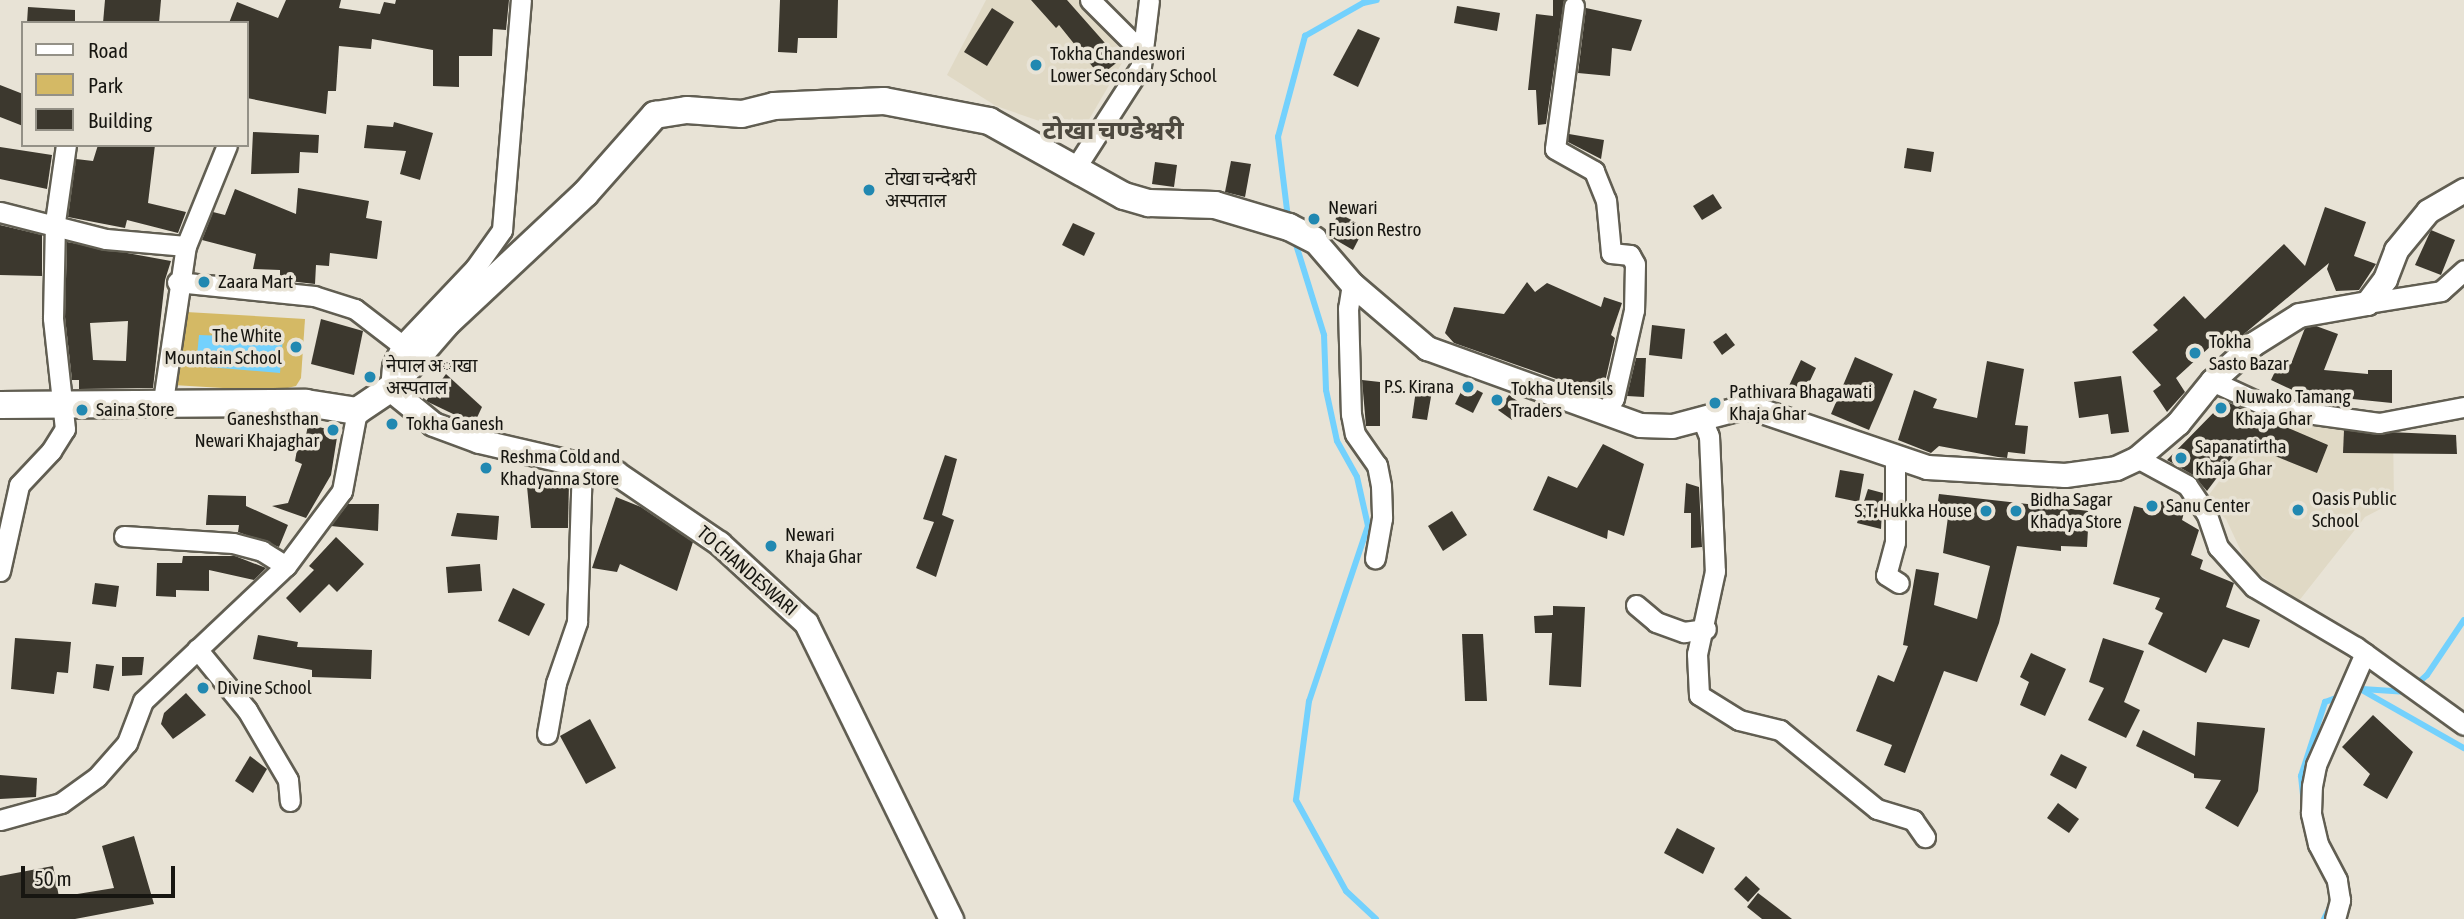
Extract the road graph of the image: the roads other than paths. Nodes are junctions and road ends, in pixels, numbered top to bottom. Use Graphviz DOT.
graph roads {
  1 [pos="521,0"];
  2 [pos="1090,0"];
  3 [pos="1149,0"];
  4 [pos="1574,6"];
  5 [pos="1143,53"];
  6 [pos="66,147"];
  7 [pos="226,147"];
  8 [pos="1076,167"];
  9 [pos="2464,190"];
  10 [pos="0,212"];
  11 [pos="55,222"];
  12 [pos="1314,240"];
  13 [pos="186,246"];
  14 [pos="2464,270"];
  15 [pos="177,282"];
  16 [pos="1352,284"];
  17 [pos="2367,303"];
  18 [pos="402,345"];
  19 [pos="2212,381"];
  20 [pos="390,389"];
  21 [pos="163,401"];
  22 [pos="64,404"];
  23 [pos="0,405"];
  24 [pos="2464,407"];
  25 [pos="357,411"];
  26 [pos="1605,413"];
  27 [pos="1702,419"];
  28 [pos="1895,458"];
  29 [pos="2137,458"];
  30 [pos="582,462"];
  31 [pos="124,536"];
  32 [pos="1375,558"];
  33 [pos="286,566"];
  34 [pos="0,571"];
  35 [pos="1899,583"];
  36 [pos="1636,605"];
  37 [pos="1706,629"];
  38 [pos="197,649"];
  39 [pos="2365,653"];
  40 [pos="2464,724"];
  41 [pos="547,733"];
  42 [pos="290,801"];
  43 [pos="0,820"];
  44 [pos="1925,837"];
  45 [pos="951,919"];
  46 [pos="2335,919"];
  1 -- 18 [label="street"];
  2 -- 5 [label="street"];
  3 -- 5 [label="street"];
  4 -- 26 [label="street"];
  5 -- 8 [label="street"];
  6 -- 11 [label="street"];
  7 -- 13 [label="street"];
  8 -- 12 [label="main road"];
  8 -- 20 [label="main road"];
  9 -- 17 [label="street"];
  10 -- 11 [label="street"];
  11 -- 13 [label="street"];
  11 -- 22 [label="street"];
  12 -- 16 [label="street"];
  13 -- 15 [label="street"];
  14 -- 17 [label="street"];
  15 -- 18 [label="street"];
  15 -- 21 [label="street"];
  16 -- 26 [label="street"];
  16 -- 32 [label="street"];
  17 -- 19 [label="street"];
  18 -- 20 [label="street"];
  19 -- 24 [label="street"];
  19 -- 29 [label="street"];
  20 -- 25 [label="main road"];
  20 -- 30 [label="street, TO CHANDESWARI"];
  21 -- 22 [label="main road"];
  21 -- 25 [label="main road"];
  22 -- 23 [label="main road"];
  22 -- 34 [label="street"];
  25 -- 33 [label="street"];
  26 -- 27 [label="street"];
  27 -- 28 [label="street"];
  27 -- 37 [label="street"];
  28 -- 29 [label="street"];
  28 -- 35 [label="street"];
  29 -- 39 [label="street"];
  30 -- 41 [label="street"];
  30 -- 45 [label="street, TO CHANDESWARI"];
  31 -- 33 [label="street"];
  33 -- 38 [label="street"];
  36 -- 37 [label="street"];
  37 -- 44 [label="street"];
  38 -- 42 [label="street"];
  38 -- 43 [label="street"];
  39 -- 40 [label="street"];
  39 -- 46 [label="street"];
}
